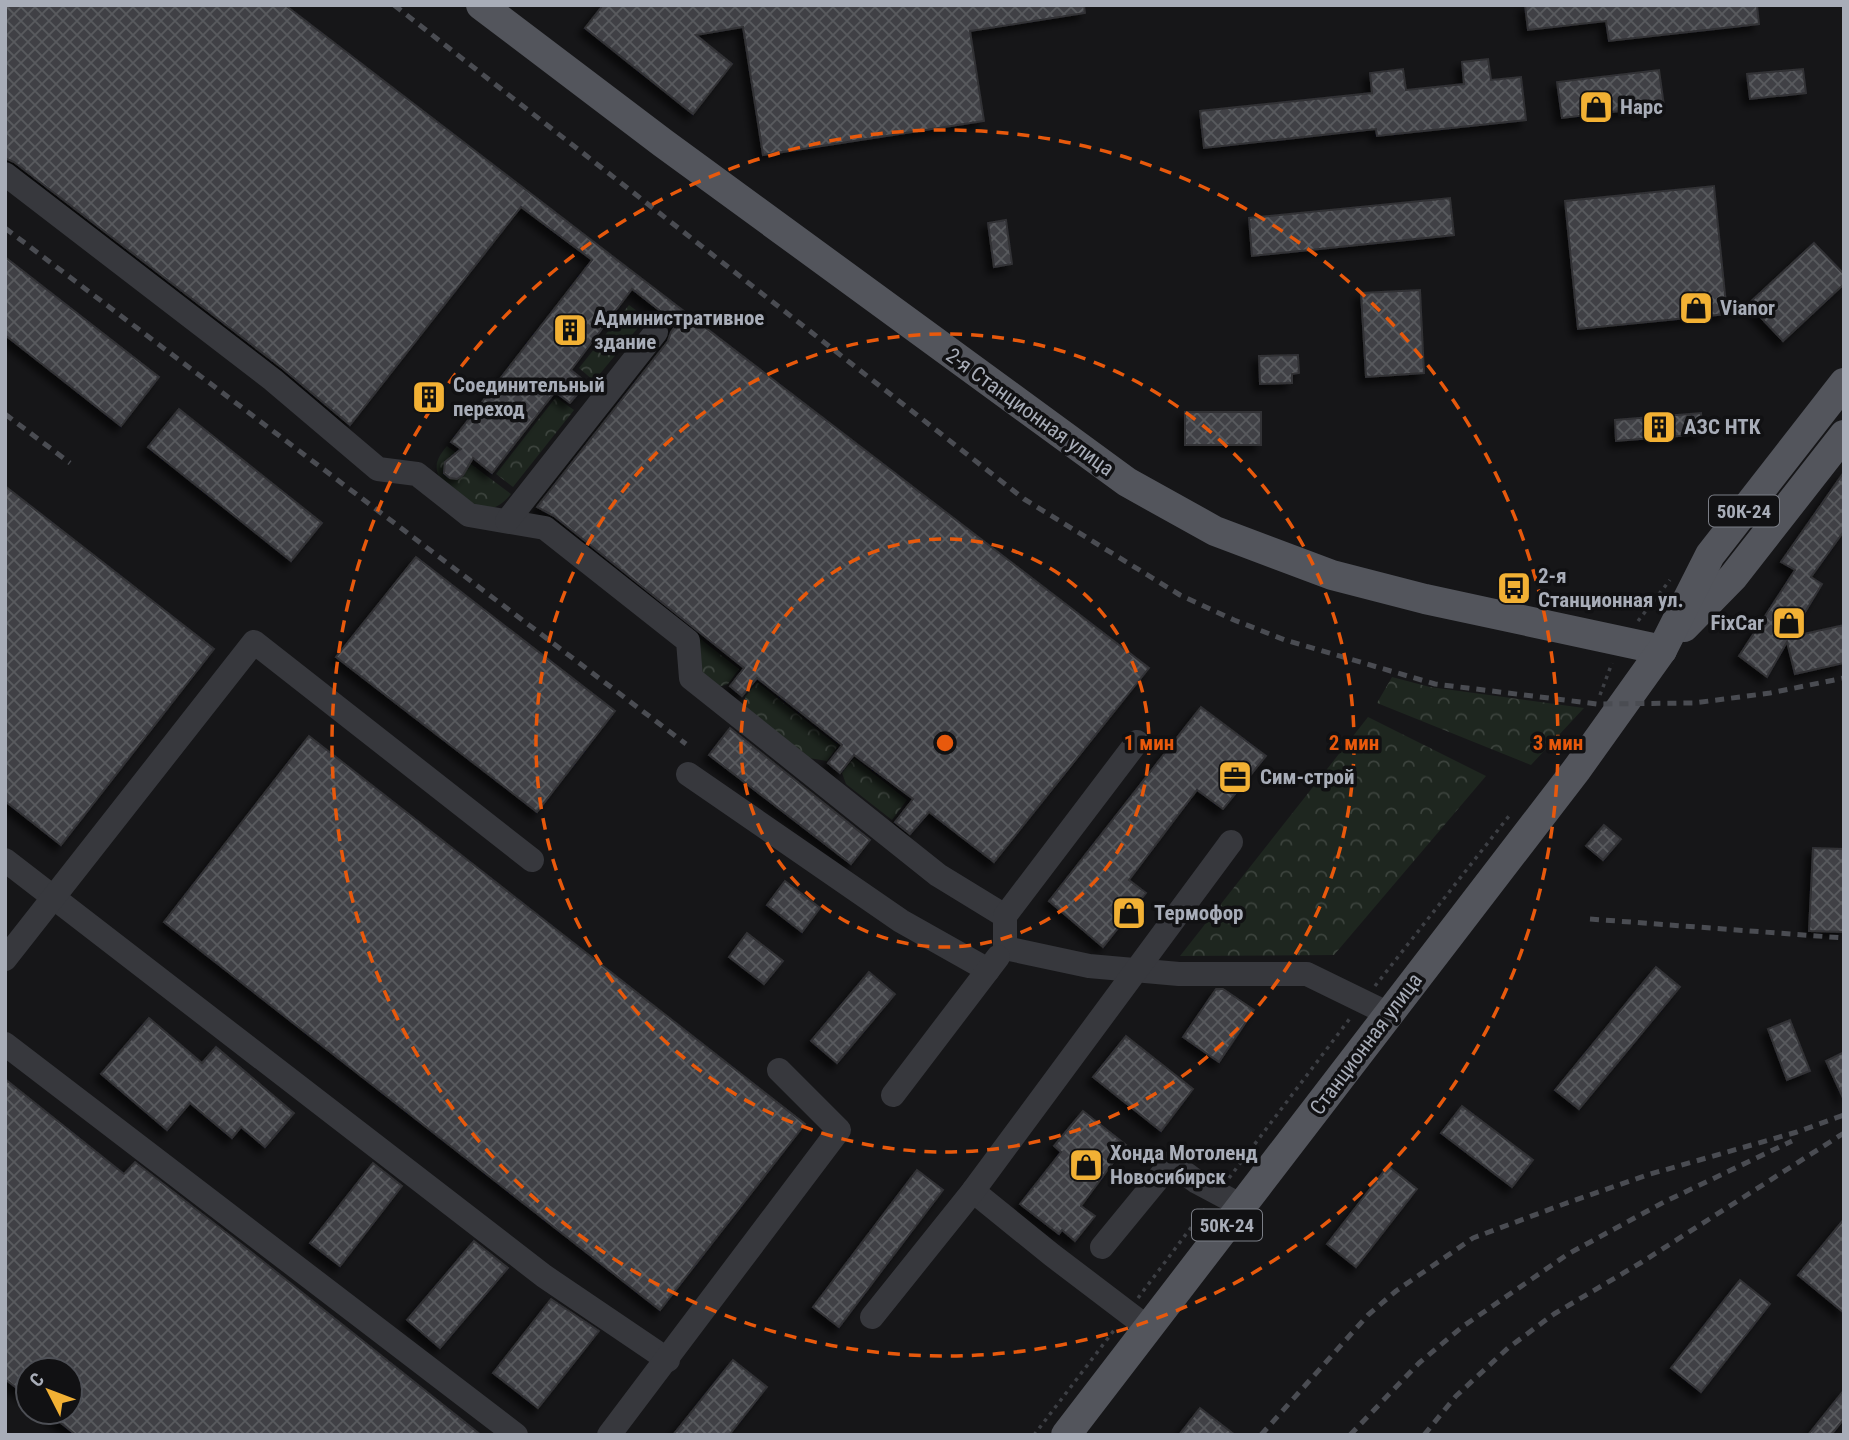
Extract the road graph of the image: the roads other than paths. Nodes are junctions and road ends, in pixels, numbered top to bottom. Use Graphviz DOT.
graph roads {
  1 [pos="481,5"];
  2 [pos="5,174"];
  3 [pos="656,332"];
  4 [pos="1844,383"];
  5 [pos="1844,435"];
  6 [pos="507,521"];
  7 [pos="1662,650"];
  8 [pos="1137,742"];
  9 [pos="688,774"];
  10 [pos="1231,842"];
  11 [pos="5,860"];
  12 [pos="532,860"];
  13 [pos="52,896"];
  14 [pos="1005,916"];
  15 [pos="1005,948"];
  16 [pos="5,959"];
  17 [pos="1138,969"];
  18 [pos="988,970"];
  19 [pos="1376,1008"];
  20 [pos="5,1044"];
  21 [pos="779,1070"];
  22 [pos="893,1095"];
  23 [pos="973,1191"];
  24 [pos="1230,1199"];
  25 [pos="1102,1247"];
  26 [pos="872,1317"];
  27 [pos="1138,1320"];
  28 [pos="668,1360"];
  29 [pos="516,1435"];
  30 [pos="609,1435"];
  31 [pos="1066,1435"];
  1 -- 7 [label="main road, 2-я Станционная улица"];
  2 -- 6 [label="lane"];
  3 -- 6 [label="lane"];
  4 -- 7 [label="main road, Станционная улица / 50К-24"];
  5 -- 7 [label="main road, Станционная улица / 50К-24"];
  6 -- 14 [label="lane"];
  7 -- 19 [label="main road, Станционная улица / 50К-24"];
  8 -- 14 [label="lane"];
  9 -- 18 [label="lane"];
  10 -- 17 [label="lane"];
  11 -- 13 [label="lane"];
  12 -- 13 [label="lane"];
  13 -- 16 [label="lane"];
  13 -- 28 [label="lane"];
  14 -- 15 [label="lane"];
  15 -- 17 [label="lane"];
  15 -- 18 [label="lane"];
  17 -- 19 [label="lane"];
  17 -- 23 [label="lane"];
  18 -- 22 [label="lane"];
  19 -- 24 [label="main road, Станционная улица / 50К-24"];
  20 -- 29 [label="lane"];
  21 -- 28 [label="lane"];
  23 -- 26 [label="lane"];
  23 -- 27 [label="lane"];
  24 -- 25 [label="lane"];
  24 -- 27 [label="main road, Станционная улица / 50К-24"];
  27 -- 31 [label="main road, Станционная улица / 50К-24"];
  28 -- 30 [label="lane"];
}
